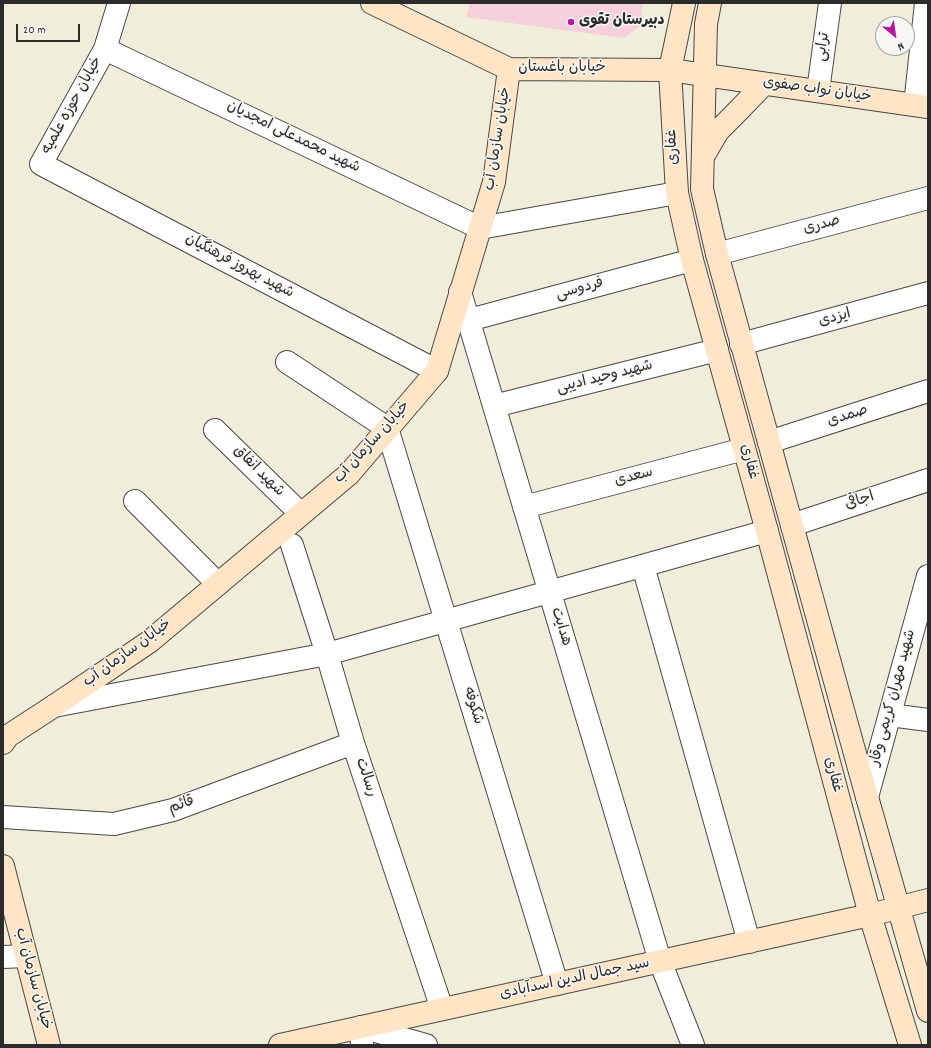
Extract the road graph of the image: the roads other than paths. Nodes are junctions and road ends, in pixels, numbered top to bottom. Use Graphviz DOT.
graph roads {
  1 [pos="119,3"];
  2 [pos="372,3"];
  3 [pos="684,3"];
  4 [pos="710,3"];
  5 [pos="830,3"];
  6 [pos="926,3"];
  7 [pos="398,9"];
  8 [pos="105,49"];
  9 [pos="509,69"];
  10 [pos="670,70"];
  11 [pos="705,76"];
  12 [pos="764,84"];
  13 [pos="818,91"];
  14 [pos="921,106"];
  15 [pos="703,158"];
  16 [pos="41,164"];
  17 [pos="676,193"];
  18 [pos="928,198"];
  19 [pos="480,228"];
  20 [pos="717,254"];
  21 [pos="692,260"];
  22 [pos="460,292"];
  23 [pos="928,293"];
  24 [pos="469,320"];
  25 [pos="741,344"];
  26 [pos="717,350"];
  27 [pos="287,362"];
  28 [pos="436,371"];
  29 [pos="928,391"];
  30 [pos="494,406"];
  31 [pos="387,428"];
  32 [pos="216,430"];
  33 [pos="769,442"];
  34 [pos="744,449"];
  35 [pos="928,480"];
  36 [pos="135,501"];
  37 [pos="524,507"];
  38 [pos="301,514"];
  39 [pos="792,525"];
  40 [pos="767,531"];
  41 [pos="292,545"];
  42 [pos="643,566"];
  43 [pos="928,576"];
  44 [pos="218,584"];
  45 [pos="549,592"];
  46 [pos="446,621"];
  47 [pos="919,640"];
  48 [pos="327,654"];
  49 [pos="54,706"];
  50 [pos="890,715"];
  51 [pos="928,720"];
  52 [pos="3,743"];
  53 [pos="353,743"];
  54 [pos="867,797"];
  55 [pos="3,817"];
  56 [pos="3,866"];
  57 [pos="928,900"];
  58 [pos="900,908"];
  59 [pos="870,915"];
  60 [pos="749,942"];
  61 [pos="26,956"];
  62 [pos="3,957"];
  63 [pos="660,961"];
  64 [pos="557,984"];
  65 [pos="442,1010"];
  66 [pos="928,1011"];
  67 [pos="361,1036"];
  68 [pos="50,1045"];
  69 [pos="280,1045"];
  70 [pos="426,1045"];
  71 [pos="693,1045"];
  72 [pos="910,1045"];
  1 -- 8 [label="street, خیابان حوزه علمیه"];
  2 -- 7 [label="main road, خیابان باغستان"];
  3 -- 10 [label="main road, غفاری"];
  4 -- 11 [label="main road, غفاری"];
  5 -- 13 [label="street, ترابی"];
  6 -- 14 [label="street"];
  7 -- 9 [label="main road, خیابان باغستان"];
  8 -- 16 [label="street, خیابان حوزه علمیه"];
  8 -- 19 [label="street, شهید محمدعلی امجدیان"];
  9 -- 10 [label="main road, خیابان باغستان"];
  9 -- 19 [label="main road, خیابان سازمان آب"];
  10 -- 11 [label="main road, خیابان باغستان"];
  10 -- 17 [label="main road, غفاری"];
  11 -- 12 [label="main road, خیابان نواب صفوی"];
  11 -- 15 [label="main road, غفاری"];
  12 -- 13 [label="main road, خیابان نواب صفوی"];
  12 -- 15 [label="main road"];
  13 -- 14 [label="main road, خیابان نواب صفوی"];
  15 -- 20 [label="main road, غفاری"];
  16 -- 28 [label="street, شهید بهروز فرهنگیان"];
  17 -- 19 [label="street"];
  17 -- 21 [label="main road, غفاری"];
  18 -- 20 [label="street, صدری"];
  19 -- 22 [label="main road, خیابان سازمان آب"];
  20 -- 25 [label="main road, غفاری"];
  21 -- 24 [label="street, فردوسی"];
  21 -- 26 [label="main road, غفاری"];
  22 -- 24 [label="street, هدایت"];
  22 -- 28 [label="main road, خیابان سازمان آب"];
  23 -- 25 [label="street, ایزدی"];
  24 -- 30 [label="street, هدایت"];
  25 -- 33 [label="main road, غفاری"];
  26 -- 30 [label="street, شهید وحید ادیبی"];
  26 -- 34 [label="main road, غفاری"];
  27 -- 31 [label="street"];
  28 -- 31 [label="main road, خیابان سازمان آب"];
  29 -- 33 [label="street, صمدی"];
  30 -- 37 [label="street, هدایت"];
  31 -- 38 [label="main road, خیابان سازمان آب"];
  31 -- 46 [label="street, شکوفه"];
  32 -- 38 [label="street, شهید انفاق"];
  33 -- 39 [label="main road, غفاری"];
  34 -- 37 [label="street, سعدی"];
  34 -- 40 [label="main road, غفاری"];
  35 -- 39 [label="street, اجاقی"];
  36 -- 44 [label="street"];
  37 -- 45 [label="street, هدایت"];
  38 -- 44 [label="main road, خیابان سازمان آب"];
  39 -- 54 [label="main road, غفاری"];
  40 -- 42 [label="street"];
  40 -- 59 [label="main road, غفاری"];
  41 -- 48 [label="street, رسالت"];
  42 -- 45 [label="street"];
  42 -- 60 [label="street"];
  43 -- 47 [label="street, شهید مهران کریمی وقار"];
  44 -- 49 [label="main road, خیابان سازمان آب"];
  45 -- 46 [label="street"];
  45 -- 63 [label="street, هدایت"];
  46 -- 48 [label="street"];
  46 -- 64 [label="street, شکوفه"];
  47 -- 50 [label="street, شهید مهران کریمی وقار"];
  48 -- 49 [label="street"];
  48 -- 53 [label="street, رسالت"];
  49 -- 52 [label="main road, خیابان سازمان آب"];
  50 -- 51 [label="street"];
  50 -- 54 [label="street, شهید مهران کریمی وقار"];
  53 -- 55 [label="street, قائم"];
  53 -- 65 [label="street, رسالت"];
  54 -- 58 [label="main road, غفاری"];
  56 -- 61 [label="main road, خیابان سازمان آب"];
  57 -- 58 [label="main road, سید جمال الدین اسدآبادی"];
  58 -- 59 [label="main road, سید جمال الدین اسدآبادی"];
  58 -- 66 [label="main road, غفاری"];
  59 -- 60 [label="main road, سید جمال الدین اسدآبادی"];
  59 -- 72 [label="main road, غفاری"];
  60 -- 63 [label="main road, سید جمال الدین اسدآبادی"];
  61 -- 62 [label="street"];
  61 -- 68 [label="main road, خیابان سازمان آب"];
  63 -- 64 [label="main road, سید جمال الدین اسدآبادی"];
  63 -- 71 [label="street, هدایت"];
  64 -- 65 [label="main road, سید جمال الدین اسدآبادی"];
  65 -- 67 [label="main road, سید جمال الدین اسدآبادی"];
  67 -- 69 [label="main road, سید جمال الدین اسدآبادی"];
  67 -- 70 [label="street"];
}
